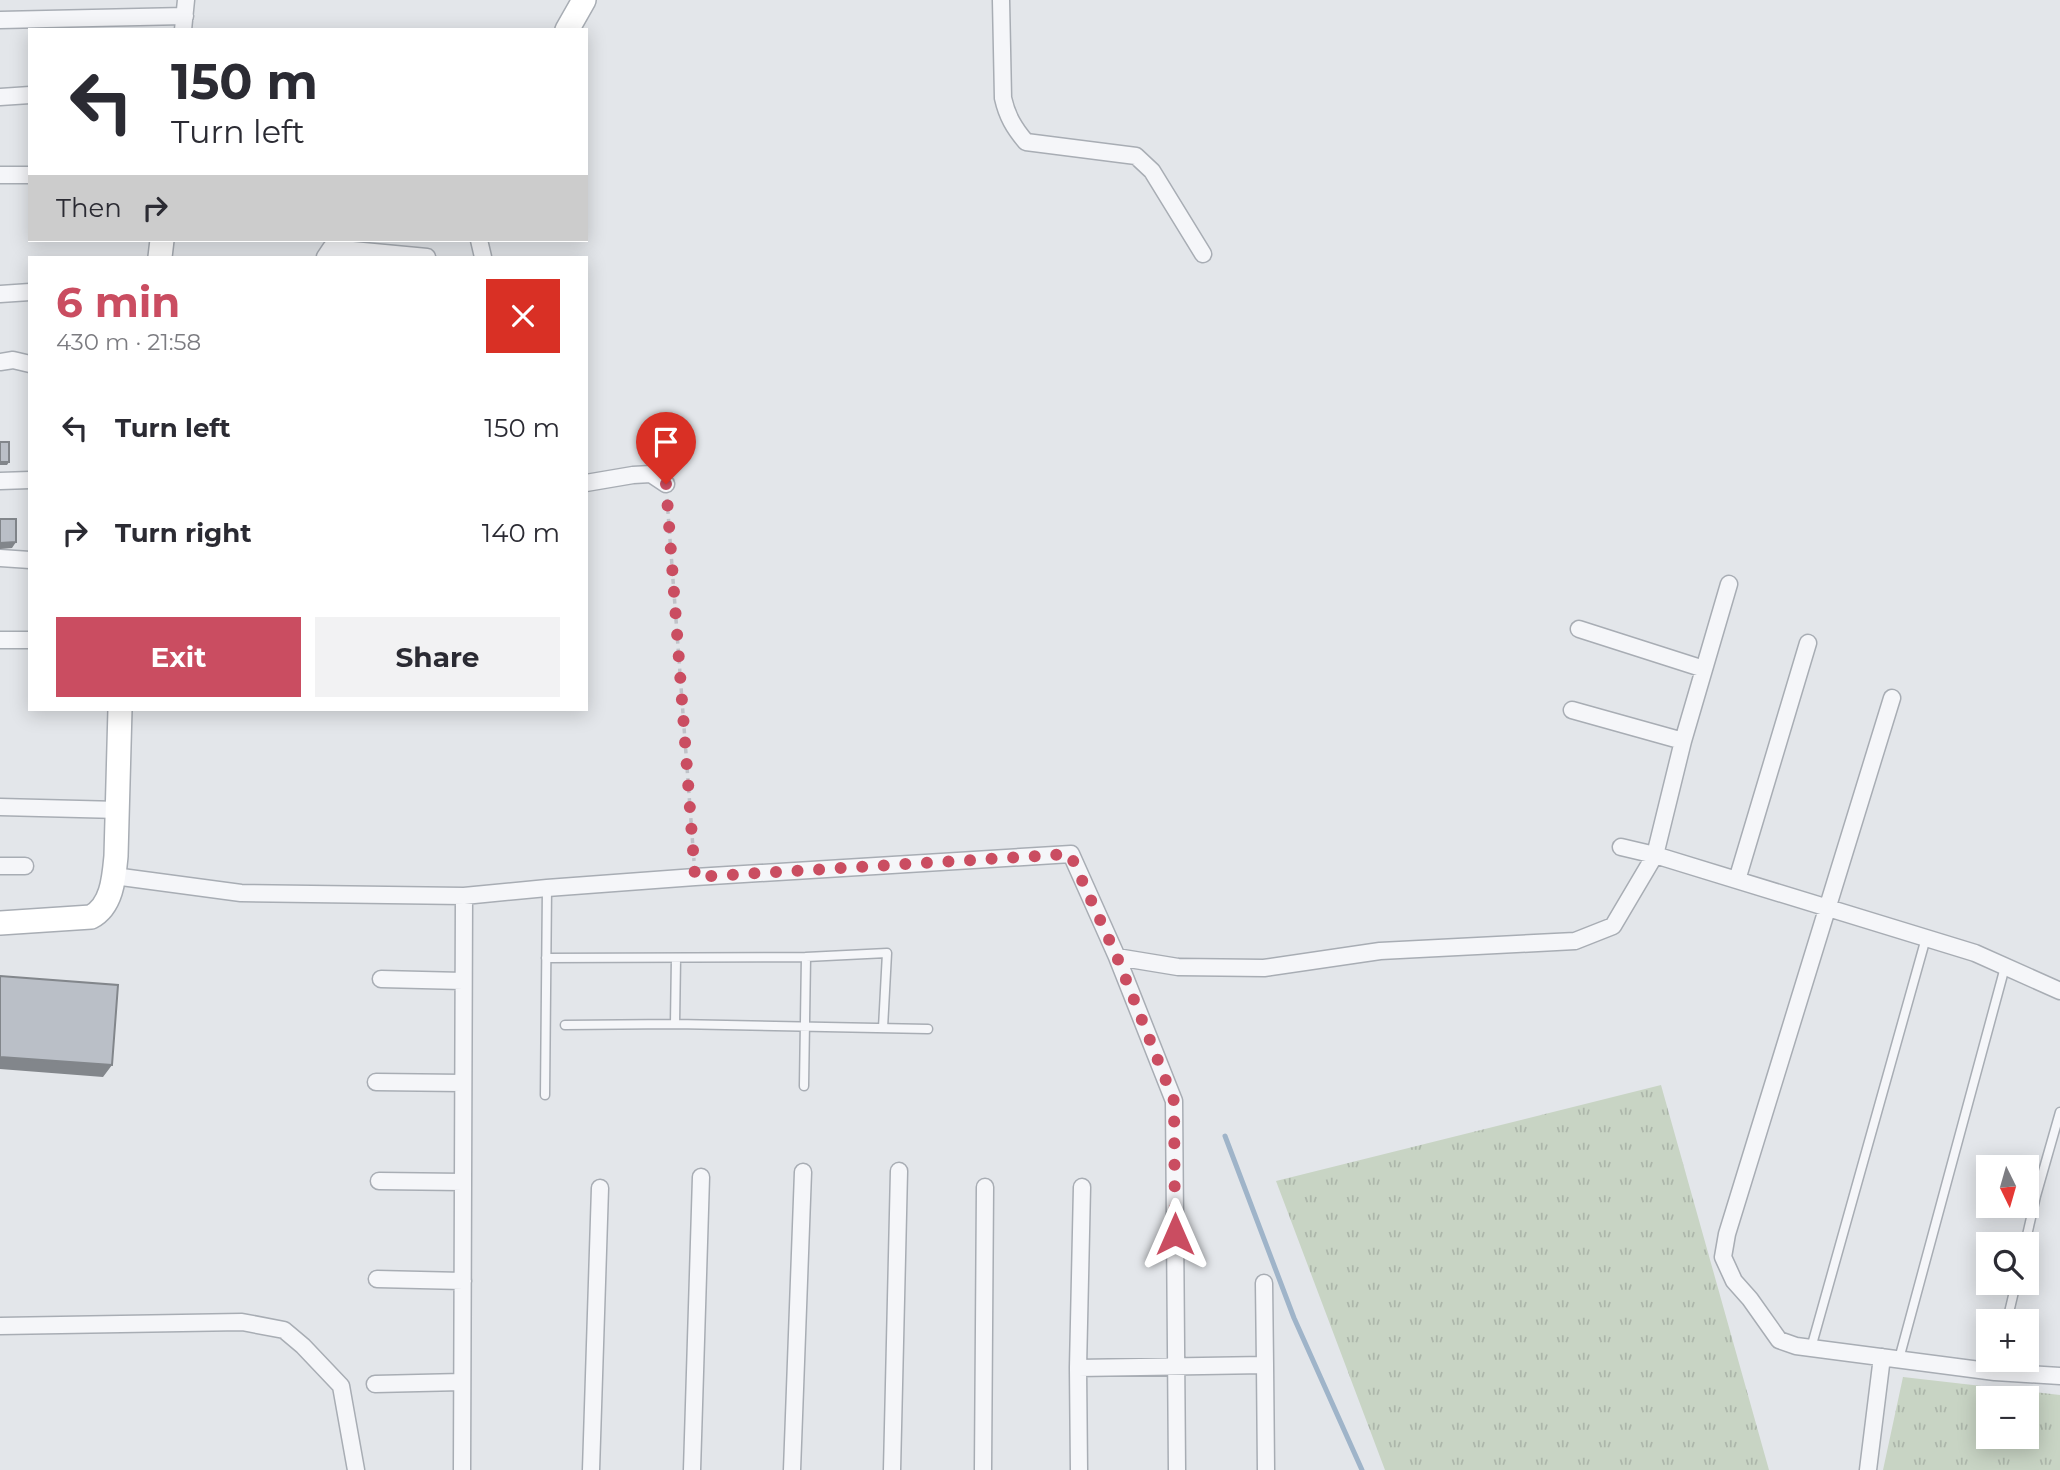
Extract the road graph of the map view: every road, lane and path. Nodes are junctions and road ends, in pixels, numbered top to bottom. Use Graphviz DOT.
graph roads {
  1 [pos="584,0"];
  2 [pos="1000,0"];
  3 [pos="185,15"];
  4 [pos="0,20"];
  5 [pos="568,28"];
  6 [pos="28,95"];
  7 [pos="0,97"];
  8 [pos="0,175"];
  9 [pos="28,175"];
  10 [pos="330,248"];
  11 [pos="1203,254"];
  12 [pos="416,256"];
  13 [pos="28,292"];
  14 [pos="0,294"];
  15 [pos="0,362"];
  16 [pos="28,364"];
  17 [pos="28,480"];
  18 [pos="0,481"];
  19 [pos="588,483"];
  20 [pos="666,484"];
  21 [pos="0,558"];
  22 [pos="28,560"];
  23 [pos="1729,584"];
  24 [pos="1579,629"];
  25 [pos="28,639"];
  26 [pos="0,640"];
  27 [pos="1808,643"];
  28 [pos="1704,669"];
  29 [pos="1892,698"];
  30 [pos="1572,710"];
  31 [pos="120,711"];
  32 [pos="1683,741"];
  33 [pos="0,807"];
  34 [pos="118,810"];
  35 [pos="1621,847"];
  36 [pos="1655,855"];
  37 [pos="0,866"];
  38 [pos="25,866"];
  39 [pos="114,876"];
  40 [pos="695,877"];
  41 [pos="1737,880"];
  42 [pos="547,888"];
  43 [pos="464,896"];
  44 [pos="1826,908"];
  45 [pos="0,923"];
  46 [pos="1926,938"];
  47 [pos="806,957"];
  48 [pos="1117,957"];
  49 [pos="546,958"];
  50 [pos="676,958"];
  51 [pos="2005,967"];
  52 [pos="381,979"];
  53 [pos="463,981"];
  54 [pos="2060,991"];
  55 [pos="675,1024"];
  56 [pos="565,1025"];
  57 [pos="804,1027"];
  58 [pos="883,1028"];
  59 [pos="928,1029"];
  60 [pos="376,1082"];
  61 [pos="463,1083"];
  62 [pos="804,1086"];
  63 [pos="545,1095"];
  64 [pos="2060,1112"];
  65 [pos="899,1171"];
  66 [pos="803,1172"];
  67 [pos="701,1178"];
  68 [pos="379,1181"];
  69 [pos="463,1182"];
  70 [pos="985,1187"];
  71 [pos="1082,1187"];
  72 [pos="600,1188"];
  73 [pos="2028,1232"];
  74 [pos="377,1279"];
  75 [pos="463,1281"];
  76 [pos="1264,1283"];
  77 [pos="0,1326"];
  78 [pos="1811,1348"];
  79 [pos="1882,1357"];
  80 [pos="1899,1359"];
  81 [pos="1265,1365"];
  82 [pos="1976,1365"];
  83 [pos="1176,1366"];
  84 [pos="1078,1367"];
  85 [pos="2034,1372"];
  86 [pos="2060,1376"];
  87 [pos="462,1382"];
  88 [pos="375,1384"];
  89 [pos="356,1470"];
  90 [pos="462,1470"];
  91 [pos="591,1470"];
  92 [pos="692,1470"];
  93 [pos="792,1470"];
  94 [pos="892,1470"];
  95 [pos="983,1470"];
  96 [pos="1079,1470"];
  97 [pos="1177,1470"];
  98 [pos="1266,1470"];
  99 [pos="1868,1470"];
  1 -- 5 [label="street"];
  2 -- 11 [label="street"];
  3 -- 4 [label="street"];
  6 -- 7 [label="street"];
  8 -- 9 [label="street"];
  10 -- 12 [label="street"];
  13 -- 14 [label="street"];
  15 -- 16 [label="street"];
  17 -- 18 [label="street"];
  19 -- 20 [label="street"];
  20 -- 40 [label="path"];
  21 -- 22 [label="street"];
  23 -- 28 [label="street"];
  24 -- 28 [label="street"];
  25 -- 26 [label="street"];
  27 -- 41 [label="street"];
  28 -- 32 [label="street"];
  29 -- 44 [label="street"];
  30 -- 32 [label="street"];
  31 -- 34 [label="street"];
  32 -- 36 [label="street"];
  33 -- 34 [label="street"];
  34 -- 39 [label="street"];
  35 -- 36 [label="street"];
  36 -- 41 [label="street"];
  36 -- 48 [label="street"];
  37 -- 38 [label="street"];
  39 -- 43 [label="street"];
  39 -- 45 [label="street"];
  40 -- 42 [label="street"];
  40 -- 48 [label="street"];
  41 -- 44 [label="street"];
  42 -- 43 [label="street"];
  42 -- 49 [label="lane"];
  43 -- 53 [label="street"];
  44 -- 46 [label="street"];
  44 -- 78 [label="street"];
  46 -- 51 [label="street"];
  46 -- 78 [label="lane"];
  47 -- 50 [label="lane"];
  47 -- 57 [label="lane"];
  47 -- 58 [label="lane"];
  48 -- 83 [label="street"];
  49 -- 50 [label="lane"];
  49 -- 63 [label="lane"];
  50 -- 55 [label="lane"];
  51 -- 54 [label="street"];
  51 -- 80 [label="lane"];
  52 -- 53 [label="street"];
  53 -- 61 [label="street"];
  55 -- 56 [label="lane"];
  55 -- 57 [label="lane"];
  57 -- 58 [label="lane"];
  57 -- 62 [label="lane"];
  58 -- 59 [label="lane"];
  60 -- 61 [label="street"];
  61 -- 69 [label="street"];
  64 -- 73 [label="lane"];
  65 -- 94 [label="street"];
  66 -- 93 [label="street"];
  67 -- 92 [label="street"];
  68 -- 69 [label="street"];
  69 -- 75 [label="street"];
  70 -- 95 [label="street"];
  71 -- 84 [label="street"];
  72 -- 91 [label="street"];
  74 -- 75 [label="street"];
  75 -- 87 [label="street"];
  76 -- 81 [label="street"];
  77 -- 89 [label="street"];
  78 -- 79 [label="street"];
  79 -- 80 [label="street"];
  79 -- 99 [label="street"];
  80 -- 82 [label="street"];
  81 -- 83 [label="street"];
  81 -- 98 [label="street"];
  83 -- 84 [label="street"];
  83 -- 97 [label="street"];
  84 -- 96 [label="street"];
  85 -- 86 [label="street"];
  87 -- 88 [label="street"];
  87 -- 90 [label="street"];
}
